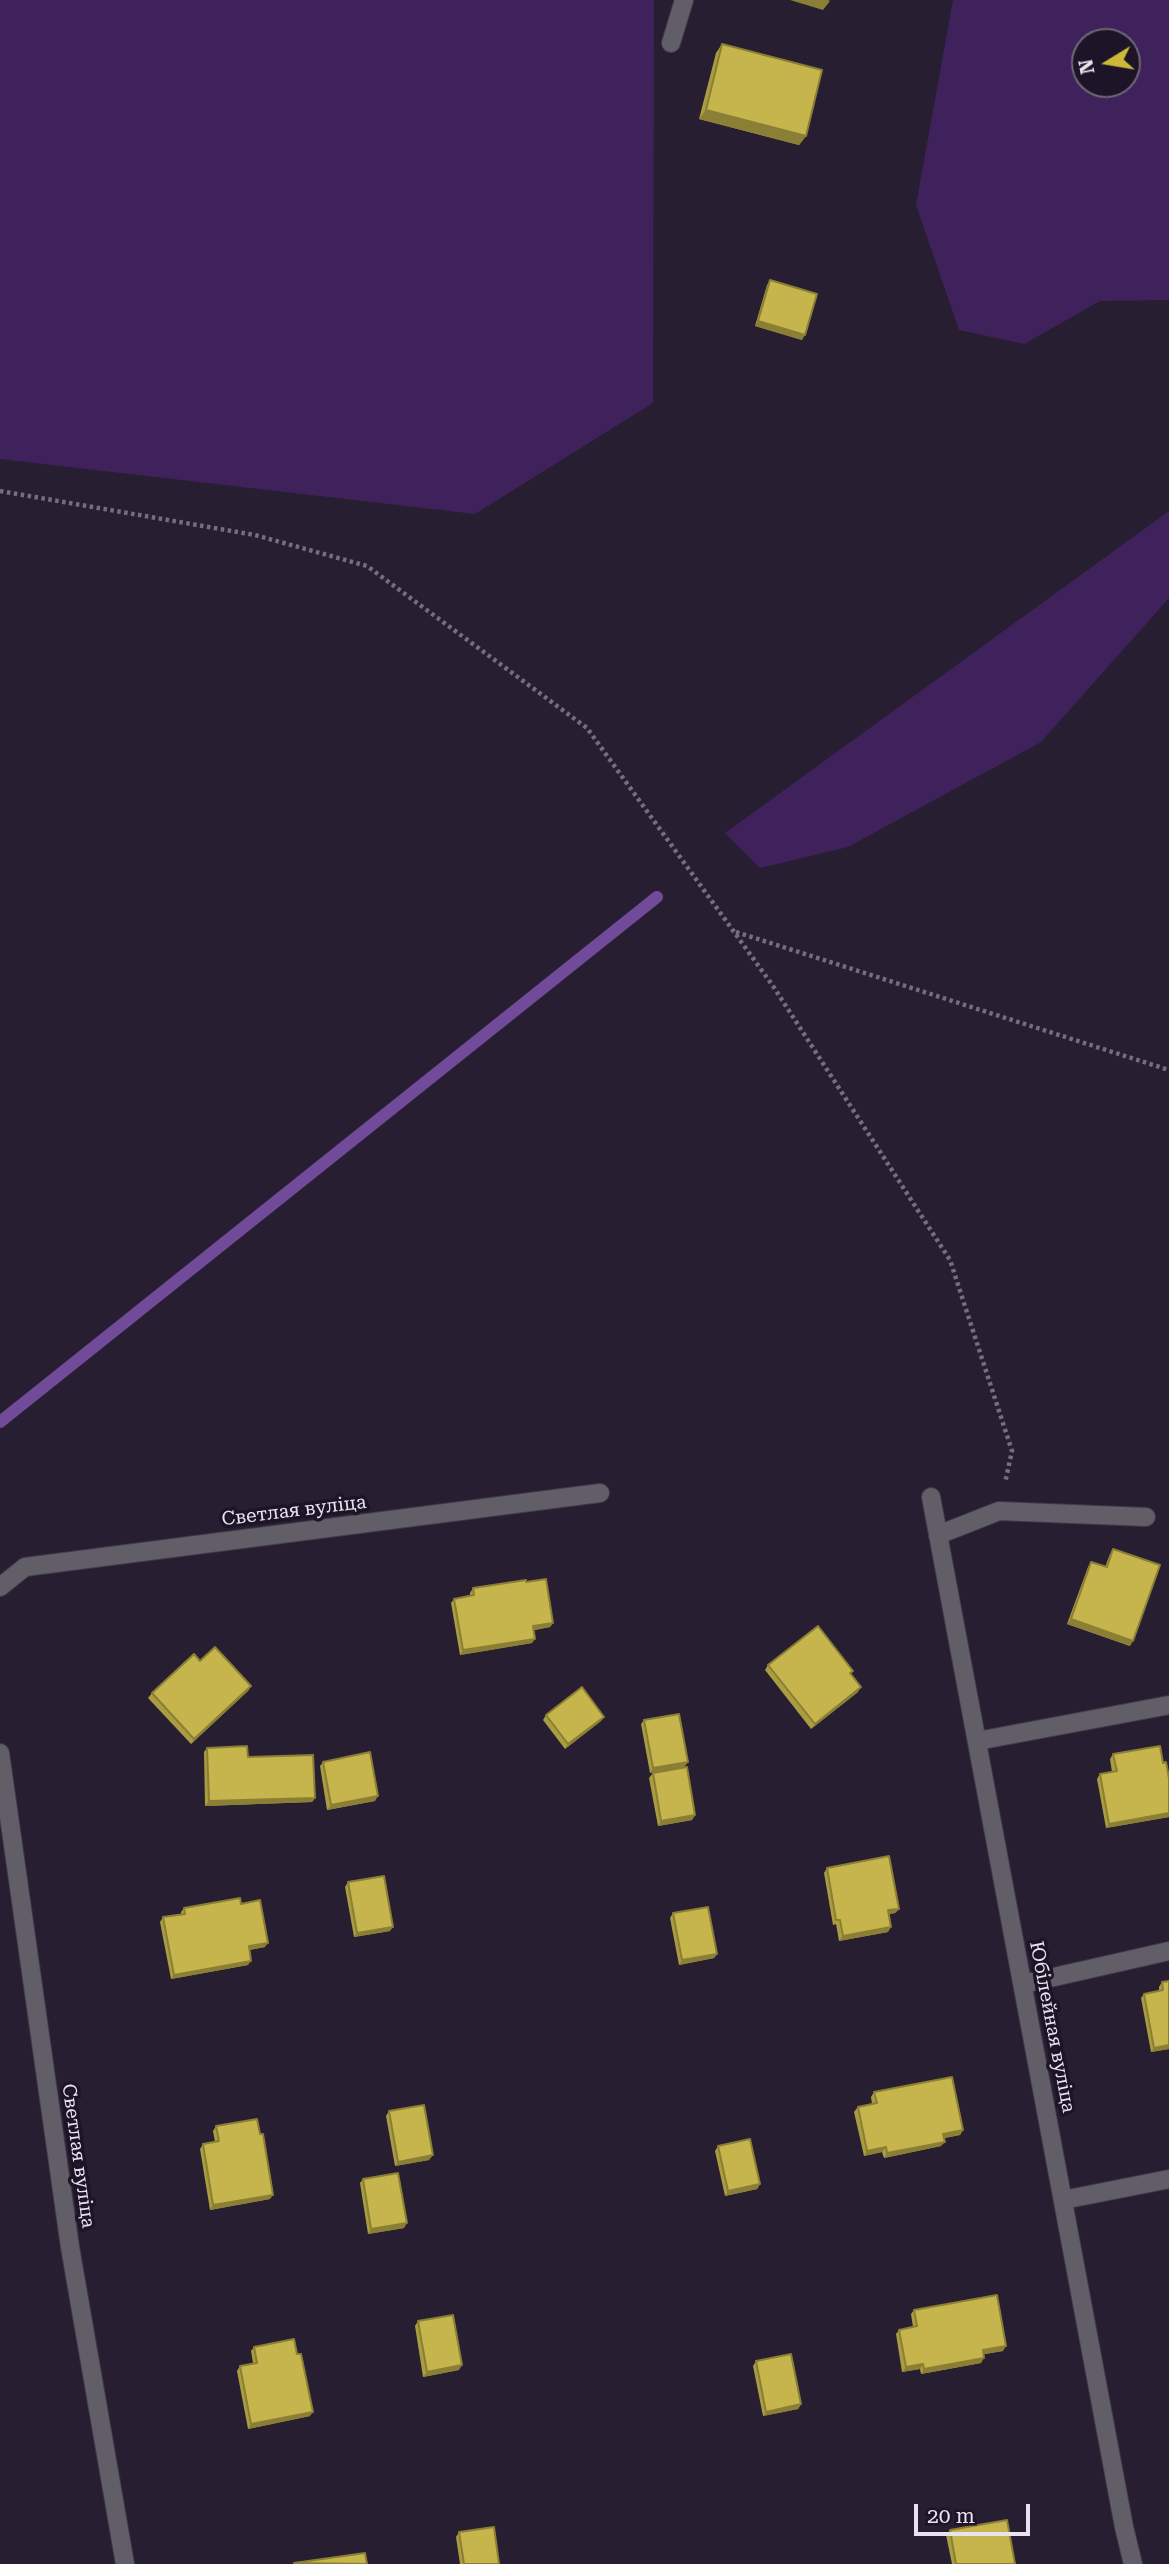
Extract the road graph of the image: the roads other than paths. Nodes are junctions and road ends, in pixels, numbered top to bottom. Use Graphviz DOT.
graph roads {
  1 [pos="684,0"];
  2 [pos="671,43"];
  3 [pos="600,1493"];
  4 [pos="931,1497"];
  5 [pos="1146,1517"];
  6 [pos="938,1535"];
  7 [pos="0,1587"];
  8 [pos="1169,1705"];
  9 [pos="977,1741"];
  10 [pos="0,1753"];
  11 [pos="1169,1951"];
  12 [pos="1023,1984"];
  13 [pos="1169,2179"];
  14 [pos="1063,2200"];
  15 [pos="125,2564"];
  16 [pos="1133,2564"];
  1 -- 2 [label="street"];
  3 -- 7 [label="street, Светлая вуліца"];
  4 -- 6 [label="street, Юбілейная вуліца"];
  5 -- 6 [label="street"];
  6 -- 9 [label="street, Юбілейная вуліца"];
  8 -- 9 [label="street"];
  9 -- 12 [label="street, Юбілейная вуліца"];
  10 -- 15 [label="street, Светлая вуліца"];
  11 -- 12 [label="street"];
  12 -- 14 [label="street, Юбілейная вуліца"];
  13 -- 14 [label="street"];
  14 -- 16 [label="street, Юбілейная вуліца"];
}
